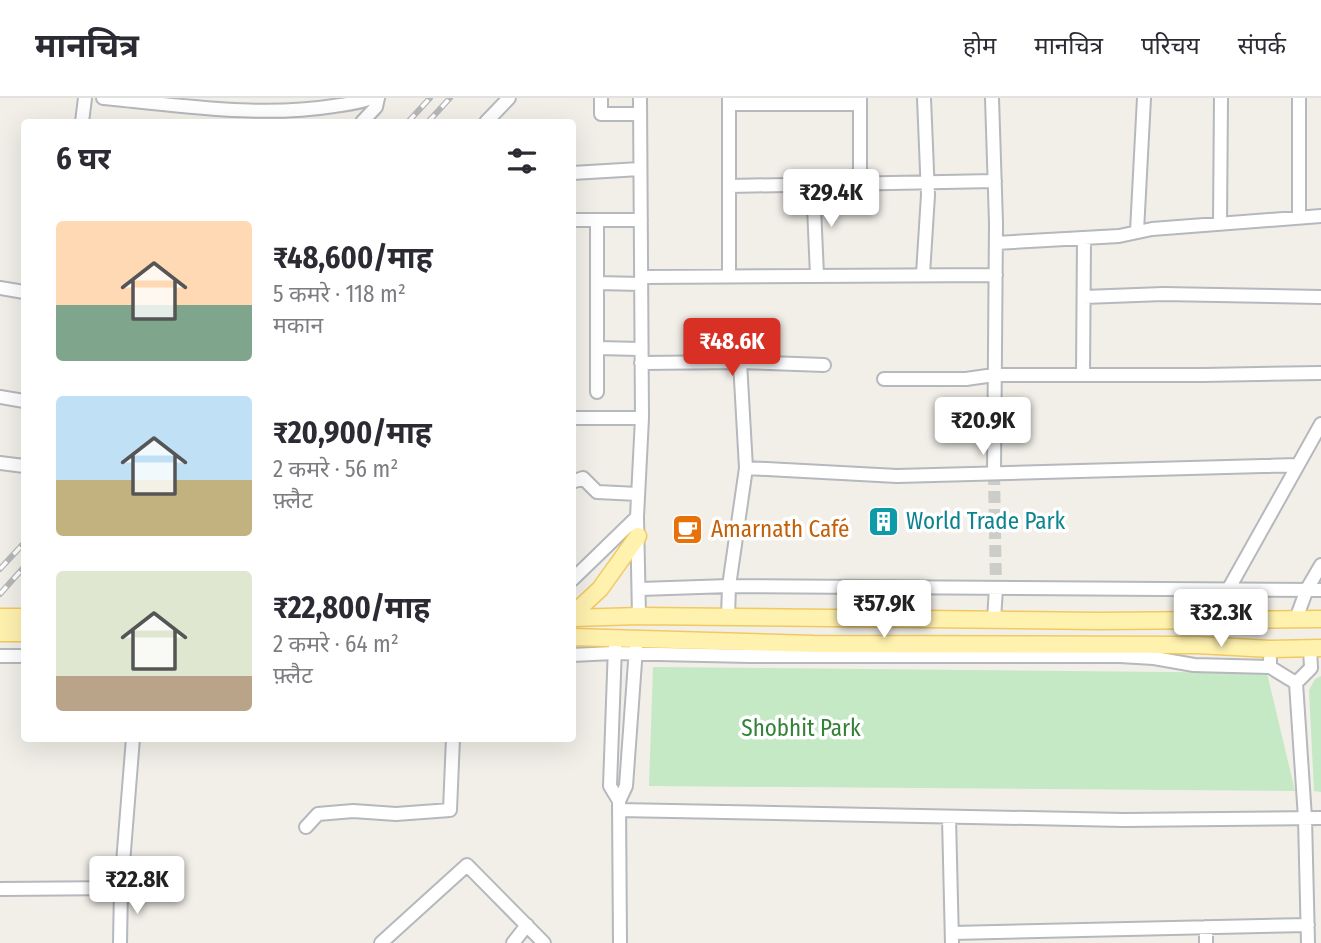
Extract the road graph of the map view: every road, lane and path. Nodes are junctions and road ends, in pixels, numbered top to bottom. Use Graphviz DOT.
graph roads {
  1 [pos="85,98"];
  2 [pos="103,98"];
  3 [pos="371,98"];
  4 [pos="378,98"];
  5 [pos="509,98"];
  6 [pos="601,98"];
  7 [pos="640,98"];
  8 [pos="924,98"];
  9 [pos="992,98"];
  10 [pos="1144,98"];
  11 [pos="1221,98"];
  12 [pos="1299,98"];
  13 [pos="129,99"];
  14 [pos="729,101"];
  15 [pos="860,101"];
  16 [pos="218,103"];
  17 [pos="291,104"];
  18 [pos="640,114"];
  19 [pos="82,119"];
  20 [pos="365,119"];
  21 [pos="489,119"];
  22 [pos="640,169"];
  23 [pos="576,173"];
  24 [pos="995,181"];
  25 [pos="928,183"];
  26 [pos="813,184"];
  27 [pos="860,184"];
  28 [pos="729,186"];
  29 [pos="1321,216"];
  30 [pos="1299,217"];
  31 [pos="576,220"];
  32 [pos="640,220"];
  33 [pos="597,221"];
  34 [pos="1220,223"];
  35 [pos="1137,231"];
  36 [pos="1084,238"];
  37 [pos="996,243"];
  38 [pos="923,274"];
  39 [pos="817,275"];
  40 [pos="996,275"];
  41 [pos="729,276"];
  42 [pos="641,280"];
  43 [pos="598,283"];
  44 [pos="0,288"];
  45 [pos="21,292"];
  46 [pos="1084,297"];
  47 [pos="1321,297"];
  48 [pos="597,348"];
  49 [pos="641,349"];
  50 [pos="740,362"];
  51 [pos="641,363"];
  52 [pos="824,365"];
  53 [pos="1321,373"];
  54 [pos="994,374"];
  55 [pos="1083,375"];
  56 [pos="884,379"];
  57 [pos="597,392"];
  58 [pos="0,397"];
  59 [pos="21,400"];
  60 [pos="576,418"];
  61 [pos="642,418"];
  62 [pos="1321,424"];
  63 [pos="0,463"];
  64 [pos="1297,465"];
  65 [pos="21,466"];
  66 [pos="746,468"];
  67 [pos="994,473"];
  68 [pos="576,481"];
  69 [pos="638,494"];
  70 [pos="637,517"];
  71 [pos="638,536"];
  72 [pos="1321,565"];
  73 [pos="576,576"];
  74 [pos="729,586"];
  75 [pos="640,589"];
  76 [pos="996,589"];
  77 [pos="1307,589"];
  78 [pos="1228,590"];
  79 [pos="1321,590"];
  80 [pos="576,613"];
  81 [pos="639,616"];
  82 [pos="0,617"];
  83 [pos="21,617"];
  84 [pos="576,617"];
  85 [pos="728,617"];
  86 [pos="1296,619"];
  87 [pos="21,620"];
  88 [pos="994,620"];
  89 [pos="1321,620"];
  90 [pos="0,633"];
  91 [pos="21,633"];
  92 [pos="576,637"];
  93 [pos="0,643"];
  94 [pos="614,645"];
  95 [pos="636,646"];
  96 [pos="1315,648"];
  97 [pos="1270,649"];
  98 [pos="1168,653"];
  99 [pos="576,654"];
  100 [pos="0,656"];
  101 [pos="21,656"];
  102 [pos="1270,667"];
  103 [pos="1316,669"];
  104 [pos="1296,683"];
  105 [pos="132,742"];
  106 [pos="453,742"];
  107 [pos="619,805"];
  108 [pos="949,818"];
  109 [pos="1305,818"];
  110 [pos="1321,818"];
  111 [pos="306,827"];
  112 [pos="121,888"];
  113 [pos="0,889"];
  114 [pos="527,925"];
  115 [pos="1308,925"];
  116 [pos="1206,927"];
  117 [pos="1127,929"];
  118 [pos="1049,936"];
  119 [pos="952,938"];
  120 [pos="119,943"];
  121 [pos="381,943"];
  122 [pos="513,943"];
  123 [pos="544,943"];
  124 [pos="620,943"];
  125 [pos="1127,943"];
  126 [pos="1206,943"];
  127 [pos="1308,943"];
  1 -- 19 [label="street"];
  2 -- 13 [label="street"];
  3 -- 17 [label="street"];
  4 -- 20 [label="street"];
  5 -- 21 [label="street"];
  6 -- 18 [label="street"];
  7 -- 18 [label="street"];
  8 -- 25 [label="street"];
  9 -- 24 [label="street"];
  10 -- 35 [label="street"];
  11 -- 34 [label="street"];
  12 -- 30 [label="street"];
  13 -- 16 [label="street"];
  14 -- 15 [label="street"];
  14 -- 28 [label="street"];
  15 -- 27 [label="street"];
  16 -- 17 [label="street"];
  18 -- 22 [label="street"];
  22 -- 23 [label="street"];
  22 -- 32 [label="street"];
  24 -- 25 [label="street"];
  24 -- 37 [label="street"];
  25 -- 27 [label="street"];
  25 -- 38 [label="street"];
  26 -- 27 [label="street"];
  26 -- 28 [label="street"];
  26 -- 39 [label="street"];
  28 -- 41 [label="street"];
  29 -- 30 [label="street"];
  30 -- 34 [label="street"];
  31 -- 33 [label="street"];
  32 -- 33 [label="street"];
  32 -- 42 [label="street"];
  33 -- 43 [label="street"];
  34 -- 35 [label="street"];
  35 -- 36 [label="street"];
  36 -- 37 [label="street"];
  36 -- 46 [label="street"];
  37 -- 40 [label="street"];
  38 -- 39 [label="street"];
  38 -- 40 [label="street"];
  39 -- 41 [label="street"];
  40 -- 54 [label="street"];
  41 -- 42 [label="street"];
  42 -- 43 [label="street"];
  42 -- 49 [label="street"];
  43 -- 48 [label="street"];
  44 -- 45 [label="street"];
  46 -- 47 [label="street"];
  46 -- 55 [label="street"];
  48 -- 49 [label="street"];
  48 -- 57 [label="street"];
  49 -- 51 [label="street"];
  50 -- 51 [label="street"];
  50 -- 52 [label="street"];
  50 -- 66 [label="street"];
  51 -- 61 [label="street"];
  53 -- 55 [label="street"];
  54 -- 55 [label="street"];
  54 -- 56 [label="street"];
  54 -- 67 [label="street"];
  58 -- 59 [label="street"];
  60 -- 61 [label="street"];
  61 -- 69 [label="street"];
  62 -- 64 [label="street"];
  63 -- 65 [label="street"];
  64 -- 67 [label="street"];
  64 -- 78 [label="street"];
  66 -- 67 [label="street"];
  66 -- 74 [label="street"];
  68 -- 69 [label="street"];
  69 -- 70 [label="street"];
  70 -- 71 [label="street"];
  70 -- 73 [label="street"];
  71 -- 75 [label="street"];
  71 -- 80 [label="main road"];
  72 -- 77 [label="street"];
  74 -- 75 [label="street"];
  74 -- 76 [label="street"];
  74 -- 85 [label="street"];
  75 -- 81 [label="street"];
  76 -- 78 [label="street"];
  76 -- 88 [label="street"];
  77 -- 78 [label="street"];
  77 -- 79 [label="street"];
  77 -- 86 [label="street"];
  81 -- 84 [label="main road"];
  81 -- 85 [label="main road"];
  82 -- 83 [label="main road, bridge"];
  85 -- 88 [label="main road"];
  86 -- 88 [label="main road"];
  86 -- 89 [label="main road"];
  87 -- 93 [label="street"];
  90 -- 91 [label="main road, bridge"];
  92 -- 94 [label="main road"];
  94 -- 95 [label="main road"];
  94 -- 99 [label="street"];
  94 -- 107 [label="street"];
  95 -- 98 [label="main road"];
  95 -- 107 [label="street"];
  96 -- 97 [label="main road"];
  96 -- 103 [label="street"];
  97 -- 98 [label="main road"];
  97 -- 102 [label="street"];
  98 -- 102 [label="street"];
  100 -- 101 [label="street"];
  102 -- 104 [label="street"];
  103 -- 104 [label="street"];
  104 -- 109 [label="street"];
  105 -- 112 [label="street"];
  106 -- 111 [label="street"];
  107 -- 108 [label="street"];
  107 -- 124 [label="street"];
  108 -- 109 [label="street"];
  108 -- 119 [label="street"];
  109 -- 110 [label="street"];
  109 -- 115 [label="street"];
  112 -- 113 [label="street"];
  112 -- 120 [label="street"];
  114 -- 121 [label="street"];
  114 -- 122 [label="street"];
  114 -- 123 [label="street"];
  115 -- 116 [label="street"];
  115 -- 127 [label="street"];
  116 -- 117 [label="street"];
  116 -- 126 [label="street"];
  117 -- 118 [label="street"];
  117 -- 125 [label="street"];
  118 -- 119 [label="street"];
}
